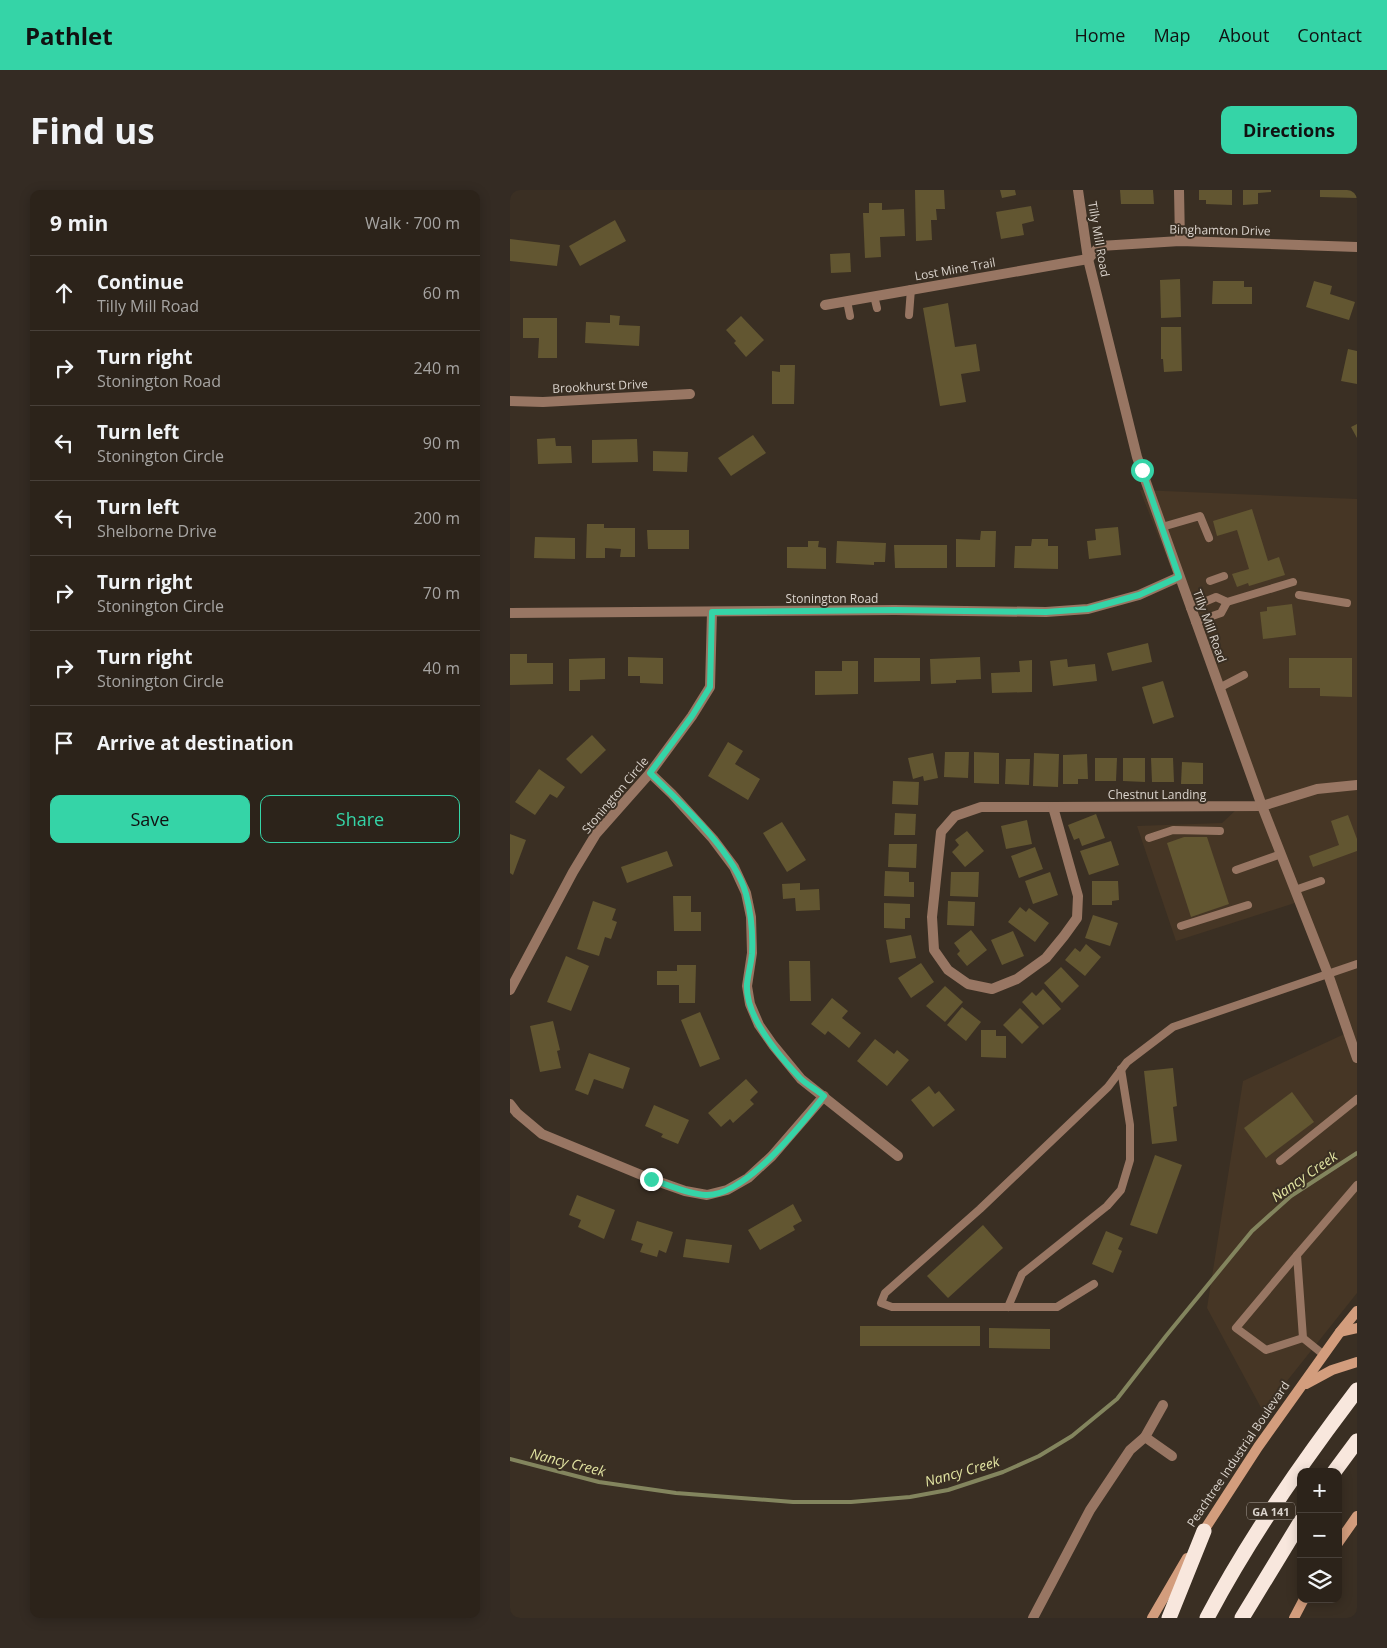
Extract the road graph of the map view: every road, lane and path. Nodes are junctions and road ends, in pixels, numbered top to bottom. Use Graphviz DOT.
graph roads {
  1 [pos="1078,190"];
  2 [pos="1178,190"];
  3 [pos="1180,241"];
  4 [pos="1357,247"];
  5 [pos="1088,258"];
  6 [pos="911,290"];
  7 [pos="874,296"];
  8 [pos="847,301"];
  9 [pos="825,305"];
  10 [pos="877,308"];
  11 [pos="909,315"];
  12 [pos="850,316"];
  13 [pos="690,394"];
  14 [pos="510,401"];
  15 [pos="1162,527"];
  16 [pos="1209,538"];
  17 [pos="1224,576"];
  18 [pos="1179,577"];
  19 [pos="1210,581"];
  20 [pos="1293,582"];
  21 [pos="1299,595"];
  22 [pos="1227,602"];
  23 [pos="1347,603"];
  24 [pos="1190,608"];
  25 [pos="510,612"];
  26 [pos="712,612"];
  27 [pos="1195,622"];
  28 [pos="1244,675"];
  29 [pos="1219,688"];
  30 [pos="650,773"];
  31 [pos="1357,785"];
  32 [pos="1262,806"];
  33 [pos="1053,807"];
  34 [pos="1220,831"];
  35 [pos="1149,838"];
  36 [pos="1281,854"];
  37 [pos="1236,870"];
  38 [pos="1322,881"];
  39 [pos="1295,890"];
  40 [pos="1248,905"];
  41 [pos="1181,926"];
  42 [pos="1357,964"];
  43 [pos="1328,974"];
  44 [pos="510,990"];
  45 [pos="1352,1029"];
  46 [pos="1357,1058"];
  47 [pos="1121,1069"];
  48 [pos="824,1096"];
  49 [pos="1357,1099"];
  50 [pos="510,1104"];
  51 [pos="898,1156"];
  52 [pos="1280,1161"];
  53 [pos="1357,1185"];
  54 [pos="1297,1255"];
  55 [pos="1094,1284"];
  56 [pos="1008,1307"];
  57 [pos="1357,1311"];
  58 [pos="1357,1328"];
  59 [pos="1340,1332"];
  60 [pos="1304,1338"];
  61 [pos="1324,1355"];
  62 [pos="1357,1362"];
  63 [pos="1302,1386"];
  64 [pos="1357,1390"];
  65 [pos="1164,1405"];
  66 [pos="1144,1438"];
  67 [pos="1357,1441"];
  68 [pos="1172,1456"];
  69 [pos="1337,1468"];
  70 [pos="1357,1516"];
  71 [pos="1297,1528"];
  72 [pos="1204,1531"];
  73 [pos="1342,1537"];
  74 [pos="1302,1603"];
  75 [pos="1033,1618"];
  76 [pos="1152,1618"];
  77 [pos="1170,1618"];
  78 [pos="1207,1618"];
  79 [pos="1242,1618"];
  80 [pos="1294,1618"];
  1 -- 5 [label="street, Tilly Mill Road"];
  2 -- 3 [label="street"];
  3 -- 4 [label="street, Binghamton Drive"];
  3 -- 5 [label="street, Binghamton Drive"];
  5 -- 6 [label="street, Lost Mine Trail"];
  5 -- 15 [label="street, Tilly Mill Road"];
  6 -- 7 [label="street, Lost Mine Trail"];
  6 -- 11 [label="lane"];
  7 -- 8 [label="street, Lost Mine Trail"];
  7 -- 10 [label="lane"];
  8 -- 9 [label="street, Lost Mine Trail"];
  8 -- 12 [label="lane"];
  13 -- 14 [label="street, Brookhurst Drive"];
  15 -- 16 [label="lane"];
  15 -- 18 [label="street, Tilly Mill Road"];
  17 -- 19 [label="lane"];
  18 -- 24 [label="street, Tilly Mill Road"];
  18 -- 26 [label="street, Stonington Road"];
  20 -- 22 [label="lane"];
  21 -- 23 [label="lane"];
  22 -- 24 [label="lane"];
  22 -- 27 [label="lane"];
  24 -- 27 [label="street, Tilly Mill Road"];
  25 -- 26 [label="street, Stonington Road"];
  26 -- 30 [label="street, Stonington Circle"];
  27 -- 29 [label="street, Tilly Mill Road"];
  28 -- 29 [label="lane"];
  29 -- 32 [label="street, Tilly Mill Road"];
  30 -- 44 [label="street, Stonington Circle"];
  30 -- 48 [label="street"];
  31 -- 32 [label="street, Chestnut Landing"];
  32 -- 33 [label="street, Chestnut Landing"];
  32 -- 36 [label="street, Tilly Mill Road"];
  33 -- 33 [label="street, Chestnut Landing"];
  34 -- 35 [label="lane"];
  36 -- 37 [label="lane"];
  36 -- 39 [label="street, Tilly Mill Road"];
  38 -- 39 [label="lane"];
  39 -- 43 [label="street, Tilly Mill Road"];
  40 -- 41 [label="lane"];
  42 -- 43 [label="lane"];
  43 -- 45 [label="street, Tilly Mill Road"];
  43 -- 47 [label="lane"];
  45 -- 46 [label="street, Tilly Mill Road"];
  47 -- 56 [label="lane"];
  47 -- 56 [label="lane"];
  48 -- 50 [label="street"];
  48 -- 51 [label="street"];
  49 -- 52 [label="lane"];
  53 -- 54 [label="lane"];
  54 -- 60 [label="lane"];
  54 -- 60 [label="lane"];
  55 -- 56 [label="lane"];
  57 -- 59 [label="main road, Peachtree Industrial Boulevard"];
  58 -- 59 [label="main road"];
  59 -- 61 [label="main road, Peachtree Industrial Boulevard"];
  60 -- 61 [label="lane"];
  61 -- 63 [label="main road, Peachtree Industrial Boulevard"];
  62 -- 63 [label="main road"];
  63 -- 72 [label="main road, Peachtree Industrial Boulevard"];
  64 -- 78 [label="highway, GA 141"];
  65 -- 66 [label="street"];
  66 -- 68 [label="street"];
  66 -- 75 [label="street"];
  67 -- 69 [label="highway"];
  70 -- 73 [label="main road"];
  71 -- 79 [label="highway, GA 141"];
  72 -- 76 [label="main road, Peachtree Industrial Boulevard"];
  72 -- 77 [label="highway"];
  74 -- 80 [label="main road"];
}
